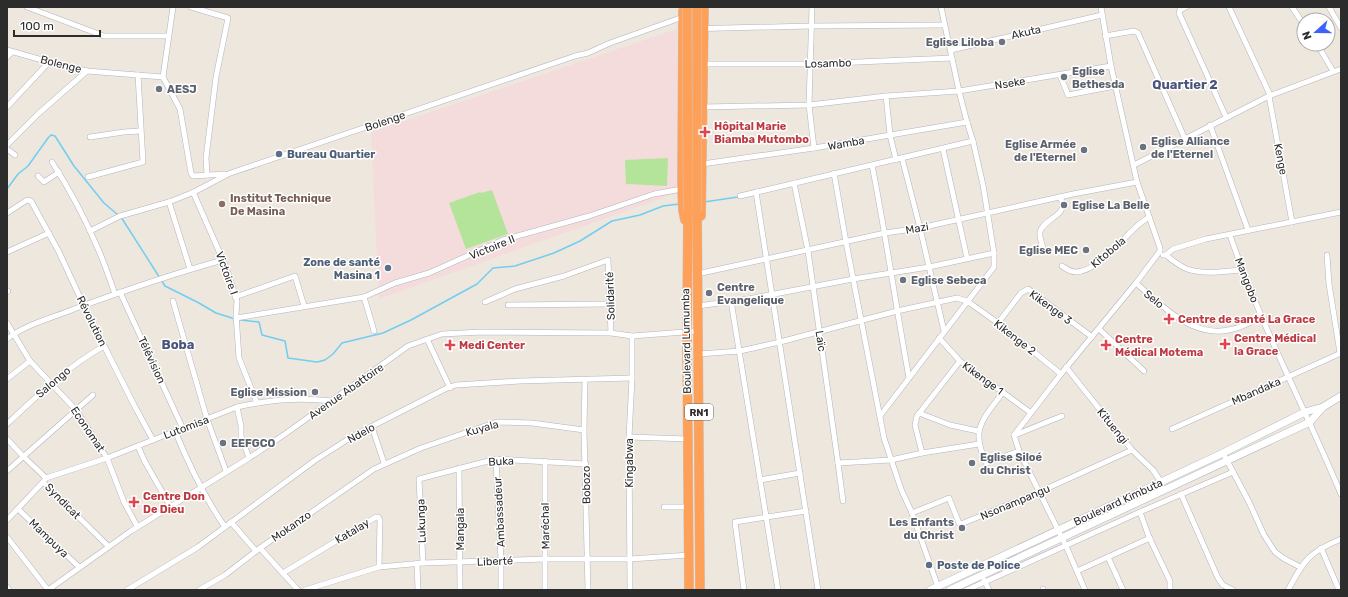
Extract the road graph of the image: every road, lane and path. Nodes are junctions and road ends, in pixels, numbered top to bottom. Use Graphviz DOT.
graph roads {
  1 [pos="27,7"];
  2 [pos="173,7"];
  3 [pos="191,7"];
  4 [pos="683,7"];
  5 [pos="686,7"];
  6 [pos="812,7"];
  7 [pos="941,7"];
  8 [pos="1101,7"];
  9 [pos="1186,7"];
  10 [pos="1229,7"];
  11 [pos="1329,7"];
  12 [pos="701,8"];
  13 [pos="1102,15"];
  14 [pos="683,17"];
  15 [pos="944,25"];
  16 [pos="811,26"];
  17 [pos="704,28"];
  18 [pos="1341,28"];
  19 [pos="682,29"];
  20 [pos="168,36"];
  21 [pos="1105,36"];
  22 [pos="950,50"];
  23 [pos="10,51"];
  24 [pos="1322,52"];
  25 [pos="7,57"];
  26 [pos="952,58"];
  27 [pos="49,62"];
  28 [pos="703,64"];
  29 [pos="811,64"];
  30 [pos="1111,66"];
  31 [pos="1341,68"];
  32 [pos="87,71"];
  33 [pos="1333,71"];
  34 [pos="138,75"];
  35 [pos="1060,75"];
  36 [pos="163,77"];
  37 [pos="1115,86"];
  38 [pos="959,91"];
  39 [pos="1270,95"];
  40 [pos="886,96"];
  41 [pos="809,105"];
  42 [pos="7,107"];
  43 [pos="703,107"];
  44 [pos="1226,117"];
  45 [pos="967,122"];
  46 [pos="1210,125"];
  47 [pos="140,131"];
  48 [pos="890,135"];
  49 [pos="90,137"];
  50 [pos="1185,139"];
  51 [pos="973,141"];
  52 [pos="7,145"];
  53 [pos="814,148"];
  54 [pos="7,149"];
  55 [pos="943,149"];
  56 [pos="15,155"];
  57 [pos="902,158"];
  58 [pos="896,160"];
  59 [pos="52,162"];
  60 [pos="702,164"];
  61 [pos="872,165"];
  62 [pos="1134,165"];
  63 [pos="59,172"];
  64 [pos="834,173"];
  65 [pos="228,174"];
  66 [pos="207,175"];
  67 [pos="38,176"];
  68 [pos="88,177"];
  69 [pos="1137,182"];
  70 [pos="794,183"];
  71 [pos="682,189"];
  72 [pos="193,192"];
  73 [pos="756,192"];
  74 [pos="740,196"];
  75 [pos="1060,197"];
  76 [pos="169,202"];
  77 [pos="694,208"];
  78 [pos="1341,212"];
  79 [pos="7,213"];
  80 [pos="987,214"];
  81 [pos="1149,217"];
  82 [pos="959,220"];
  83 [pos="1292,222"];
  84 [pos="920,228"];
  85 [pos="1248,230"];
  86 [pos="90,231"];
  87 [pos="885,233"];
  88 [pos="49,234"];
  89 [pos="692,235"];
  90 [pos="1230,235"];
  91 [pos="846,242"];
  92 [pos="1043,248"];
  93 [pos="808,251"];
  94 [pos="7,252"];
  95 [pos="994,252"];
  96 [pos="1158,255"];
  97 [pos="1166,255"];
  98 [pos="1327,255"];
  99 [pos="967,258"];
  100 [pos="767,259"];
  101 [pos="223,260"];
  102 [pos="1062,266"];
  103 [pos="929,267"];
  104 [pos="190,269"];
  105 [pos="1242,270"];
  106 [pos="891,273"];
  107 [pos="697,274"];
  108 [pos="853,279"];
  109 [pos="1136,283"];
  110 [pos="812,286"];
  111 [pos="118,293"];
  112 [pos="772,294"];
  113 [pos="236,297"];
  114 [pos="364,297"];
  115 [pos="174,301"];
  116 [pos="731,301"];
  117 [pos="937,301"];
  118 [pos="967,301"];
  119 [pos="485,302"];
  120 [pos="609,304"];
  121 [pos="508,305"];
  122 [pos="84,306"];
  123 [pos="304,306"];
  124 [pos="698,306"];
  125 [pos="897,311"];
  126 [pos="1262,317"];
  127 [pos="236,318"];
  128 [pos="862,321"];
  129 [pos="7,323"];
  130 [pos="998,323"];
  131 [pos="1099,329"];
  132 [pos="698,331"];
  133 [pos="944,331"];
  134 [pos="374,332"];
  135 [pos="687,332"];
  136 [pos="819,332"];
  137 [pos="611,333"];
  138 [pos="14,334"];
  139 [pos="632,336"];
  140 [pos="1092,337"];
  141 [pos="939,338"];
  142 [pos="7,340"];
  143 [pos="427,340"];
  144 [pos="780,342"];
  145 [pos="104,346"];
  146 [pos="740,351"];
  147 [pos="1340,353"];
  148 [pos="699,354"];
  149 [pos="30,361"];
  150 [pos="960,361"];
  151 [pos="1066,367"];
  152 [pos="1144,371"];
  153 [pos="1061,374"];
  154 [pos="1289,376"];
  155 [pos="632,378"];
  156 [pos="909,378"];
  157 [pos="7,379"];
  158 [pos="585,380"];
  159 [pos="50,383"];
  160 [pos="450,388"];
  161 [pos="1003,392"];
  162 [pos="93,395"];
  163 [pos="1341,396"];
  164 [pos="331,401"];
  165 [pos="257,402"];
  166 [pos="237,407"];
  167 [pos="1323,407"];
  168 [pos="76,410"];
  169 [pos="1305,412"];
  170 [pos="919,413"];
  171 [pos="1031,413"];
  172 [pos="880,416"];
  173 [pos="1062,416"];
  174 [pos="207,419"];
  175 [pos="1310,422"];
  176 [pos="7,424"];
  177 [pos="372,427"];
  178 [pos="183,429"];
  179 [pos="1172,429"];
  180 [pos="584,430"];
  181 [pos="175,431"];
  182 [pos="978,431"];
  183 [pos="1014,435"];
  184 [pos="629,437"];
  185 [pos="7,438"];
  186 [pos="688,439"];
  187 [pos="153,440"];
  188 [pos="979,444"];
  189 [pos="138,446"];
  190 [pos="1132,450"];
  191 [pos="1019,451"];
  192 [pos="922,453"];
  193 [pos="1223,453"];
  194 [pos="23,456"];
  195 [pos="107,458"];
  196 [pos="249,458"];
  197 [pos="496,459"];
  198 [pos="891,460"];
  199 [pos="545,461"];
  200 [pos="1227,461"];
  201 [pos="838,462"];
  202 [pos="384,463"];
  203 [pos="586,464"];
  204 [pos="459,468"];
  205 [pos="7,471"];
  206 [pos="226,472"];
  207 [pos="1233,472"];
  208 [pos="800,474"];
  209 [pos="419,479"];
  210 [pos="45,480"];
  211 [pos="760,480"];
  212 [pos="1161,482"];
  213 [pos="200,488"];
  214 [pos="1039,492"];
  215 [pos="1181,494"];
  216 [pos="1341,494"];
  217 [pos="843,500"];
  218 [pos="170,506"];
  219 [pos="664,507"];
  220 [pos="688,507"];
  221 [pos="18,509"];
  222 [pos="806,511"];
  223 [pos="1140,512"];
  224 [pos="912,513"];
  225 [pos="765,517"];
  226 [pos="7,520"];
  227 [pos="231,522"];
  228 [pos="137,526"];
  229 [pos="225,527"];
  230 [pos="1058,530"];
  231 [pos="7,537"];
  232 [pos="1062,538"];
  233 [pos="1150,538"];
  234 [pos="1341,539"];
  235 [pos="108,546"];
  236 [pos="1066,546"];
  237 [pos="1321,548"];
  238 [pos="258,549"];
  239 [pos="689,555"];
  240 [pos="1108,557"];
  241 [pos="546,559"];
  242 [pos="588,559"];
  243 [pos="630,559"];
  244 [pos="501,560"];
  245 [pos="460,562"];
  246 [pos="420,563"];
  247 [pos="79,567"];
  248 [pos="379,567"];
  249 [pos="1300,567"];
  250 [pos="1076,571"];
  251 [pos="283,573"];
  252 [pos="983,579"];
  253 [pos="7,587"];
  254 [pos="1222,587"];
  255 [pos="939,589"];
  256 [pos="9,590"];
  257 [pos="48,590"];
  258 [pos="127,590"];
  259 [pos="199,590"];
  260 [pos="298,590"];
  261 [pos="305,590"];
  262 [pos="418,590"];
  263 [pos="460,590"];
  264 [pos="501,590"];
  265 [pos="545,590"];
  266 [pos="588,590"];
  267 [pos="630,590"];
  268 [pos="689,590"];
  269 [pos="700,590"];
  270 [pos="744,590"];
  271 [pos="778,590"];
  272 [pos="818,590"];
  273 [pos="930,590"];
  274 [pos="950,590"];
  275 [pos="967,590"];
  276 [pos="989,590"];
  277 [pos="1085,590"];
  278 [pos="1123,590"];
  279 [pos="1170,590"];
  280 [pos="1233,590"];
  281 [pos="1288,590"];
  282 [pos="1339,590"];
  1 -- 20 [label="street"];
  2 -- 20 [label="street"];
  3 -- 66 [label="street"];
  4 -- 14 [label="highway, RN1"];
  5 -- 77 [label="highway, bridge"];
  6 -- 16 [label="street"];
  7 -- 15 [label="street"];
  8 -- 13 [label="street"];
  9 -- 44 [label="street"];
  10 -- 39 [label="street, Kenge"];
  11 -- 18 [label="street"];
  12 -- 14 [label="street, Bolenge"];
  12 -- 17 [label="highway, RN1"];
  12 -- 77 [label="highway, bridge"];
  13 -- 21 [label="street"];
  13 -- 22 [label="street, Akuta"];
  14 -- 19 [label="highway, RN1"];
  14 -- 65 [label="street, Bolenge"];
  15 -- 16 [label="street"];
  15 -- 22 [label="street"];
  16 -- 17 [label="street"];
  16 -- 29 [label="street"];
  17 -- 19 [label="street"];
  17 -- 28 [label="highway, RN1"];
  19 -- 71 [label="highway, RN1"];
  20 -- 36 [label="street"];
  21 -- 30 [label="street"];
  21 -- 50 [label="street"];
  22 -- 26 [label="street"];
  23 -- 25 [label="street"];
  23 -- 27 [label="street, Bolenge"];
  24 -- 33 [label="street"];
  26 -- 29 [label="street, Losambo"];
  26 -- 38 [label="street"];
  27 -- 32 [label="street, Bolenge"];
  27 -- 42 [label="street"];
  28 -- 29 [label="street, Losambo"];
  28 -- 43 [label="highway, RN1"];
  29 -- 41 [label="street"];
  30 -- 35 [label="street, Nseke"];
  30 -- 37 [label="street"];
  31 -- 33 [label="street"];
  32 -- 34 [label="street, Bolenge"];
  32 -- 52 [label="street"];
  33 -- 39 [label="street"];
  34 -- 36 [label="street, Bolenge"];
  34 -- 47 [label="street"];
  35 -- 37 [label="street"];
  35 -- 38 [label="street, Nseke"];
  36 -- 66 [label="street"];
  37 -- 62 [label="street"];
  38 -- 40 [label="street"];
  38 -- 45 [label="street"];
  39 -- 44 [label="street"];
  39 -- 83 [label="street, Kenge"];
  40 -- 41 [label="street"];
  40 -- 48 [label="street"];
  41 -- 43 [label="street"];
  41 -- 53 [label="street"];
  43 -- 60 [label="highway, RN1"];
  44 -- 46 [label="street"];
  45 -- 48 [label="street, Wamba"];
  45 -- 51 [label="street"];
  46 -- 50 [label="street"];
  46 -- 85 [label="street"];
  47 -- 49 [label="street"];
  47 -- 68 [label="street"];
  48 -- 53 [label="street, Wamba"];
  48 -- 58 [label="street"];
  50 -- 62 [label="street"];
  51 -- 55 [label="street"];
  51 -- 80 [label="street"];
  53 -- 60 [label="street, Wamba"];
  54 -- 56 [label="street"];
  55 -- 57 [label="street"];
  55 -- 82 [label="street"];
  57 -- 58 [label="street"];
  57 -- 84 [label="street"];
  58 -- 61 [label="street"];
  59 -- 63 [label="street, Télévision"];
  60 -- 77 [label="highway, RN1"];
  61 -- 64 [label="street"];
  61 -- 87 [label="street"];
  62 -- 69 [label="street"];
  63 -- 67 [label="street"];
  63 -- 86 [label="street, Télévision"];
  64 -- 70 [label="street"];
  64 -- 91 [label="street"];
  65 -- 66 [label="street"];
  65 -- 72 [label="street, Bolenge"];
  69 -- 75 [label="street, Mazi"];
  69 -- 81 [label="street"];
  70 -- 73 [label="street"];
  70 -- 93 [label="street, Laïc"];
  71 -- 77 [label="highway, RN1"];
  71 -- 114 [label="street, Victoire II"];
  72 -- 76 [label="street, Bolenge"];
  72 -- 101 [label="street, Victoire I"];
  73 -- 74 [label="street"];
  73 -- 100 [label="street"];
  75 -- 80 [label="street, Mazi"];
  75 -- 92 [label="street"];
  76 -- 86 [label="street, Bolenge"];
  76 -- 104 [label="street"];
  77 -- 89 [label="highway"];
  77 -- 89 [label="highway, RN1"];
  78 -- 83 [label="street"];
  79 -- 88 [label="street, Révolution"];
  80 -- 82 [label="street, Mazi"];
  80 -- 95 [label="street"];
  81 -- 96 [label="street"];
  81 -- 102 [label="street, Kitobola"];
  82 -- 84 [label="street, Mazi"];
  82 -- 99 [label="street"];
  83 -- 85 [label="street"];
  84 -- 87 [label="street, Mazi"];
  84 -- 103 [label="street"];
  85 -- 90 [label="street"];
  86 -- 111 [label="street, Télévision"];
  87 -- 91 [label="street, Mazi"];
  87 -- 106 [label="street"];
  88 -- 94 [label="street"];
  88 -- 122 [label="street, Révolution"];
  89 -- 107 [label="highway, Boulevard Lumumba / RN1"];
  89 -- 135 [label="highway, Boulevard Lumumba / RN1"];
  90 -- 97 [label="street"];
  90 -- 105 [label="street, Mangobo"];
  91 -- 93 [label="street, Mazi"];
  91 -- 108 [label="street"];
  93 -- 100 [label="street, Mazi"];
  93 -- 110 [label="street, Laïc"];
  95 -- 99 [label="street"];
  95 -- 118 [label="street"];
  96 -- 97 [label="street"];
  96 -- 109 [label="street"];
  97 -- 105 [label="street"];
  98 -- 147 [label="street"];
  99 -- 103 [label="street"];
  100 -- 107 [label="street, Mazi"];
  100 -- 112 [label="street"];
  101 -- 104 [label="street"];
  101 -- 113 [label="street, Victoire I"];
  103 -- 106 [label="street"];
  103 -- 117 [label="street"];
  104 -- 111 [label="street"];
  105 -- 126 [label="street, Mangobo"];
  106 -- 108 [label="street"];
  106 -- 125 [label="street"];
  107 -- 124 [label="highway, Boulevard Lumumba / RN1"];
  108 -- 110 [label="street"];
  108 -- 128 [label="street"];
  109 -- 126 [label="street, Selo"];
  109 -- 131 [label="street"];
  110 -- 112 [label="street"];
  110 -- 136 [label="street, Laïc"];
  111 -- 122 [label="street"];
  111 -- 178 [label="street, Télévision"];
  112 -- 116 [label="street"];
  112 -- 144 [label="street"];
  113 -- 123 [label="street"];
  113 -- 127 [label="street, Victoire I"];
  114 -- 123 [label="street, Victoire II"];
  114 -- 134 [label="street"];
  115 -- 174 [label="street"];
  116 -- 124 [label="street"];
  116 -- 146 [label="street"];
  117 -- 118 [label="street"];
  117 -- 125 [label="street"];
  117 -- 133 [label="street"];
  118 -- 130 [label="street, Kikenge 2"];
  118 -- 133 [label="street"];
  119 -- 120 [label="street, Solidarité"];
  120 -- 121 [label="street"];
  120 -- 137 [label="street, Solidarité"];
  122 -- 138 [label="street"];
  122 -- 145 [label="street, Révolution"];
  123 -- 127 [label="street, Victoire II"];
  124 -- 132 [label="highway, Boulevard Lumumba / RN1"];
  125 -- 128 [label="street"];
  125 -- 156 [label="street"];
  126 -- 154 [label="street, Mangobo"];
  127 -- 165 [label="street, Victoire I"];
  128 -- 136 [label="street"];
  128 -- 172 [label="street"];
  129 -- 138 [label="street, Economat"];
  130 -- 140 [label="street, Kikenge 3"];
  130 -- 153 [label="street, Kikenge 2"];
  131 -- 140 [label="street"];
  131 -- 152 [label="street"];
  132 -- 135 [label="street, Avenue Abattoire"];
  132 -- 148 [label="highway, Boulevard Lumumba / RN1"];
  133 -- 141 [label="street"];
  135 -- 139 [label="street, Avenue Abattoire"];
  135 -- 186 [label="highway, Boulevard Lumumba / RN1"];
  136 -- 144 [label="street"];
  136 -- 201 [label="street, Laïc"];
  137 -- 139 [label="street, Avenue Abattoire"];
  137 -- 143 [label="street, Avenue Abattoire"];
  138 -- 142 [label="street"];
  138 -- 149 [label="street, Economat"];
  139 -- 155 [label="street, Kingabwa"];
  140 -- 151 [label="street"];
  141 -- 150 [label="street, Kikenge 1"];
  141 -- 156 [label="street"];
  143 -- 160 [label="street"];
  143 -- 164 [label="street, Avenue Abattoire"];
  144 -- 146 [label="street"];
  144 -- 208 [label="street"];
  145 -- 159 [label="street, Salongo"];
  145 -- 187 [label="street, Révolution"];
  146 -- 148 [label="street"];
  146 -- 211 [label="street"];
  147 -- 154 [label="street, Mbandaka"];
  148 -- 269 [label="highway, Boulevard Lumumba / RN1"];
  149 -- 157 [label="street"];
  149 -- 159 [label="street, Economat"];
  150 -- 161 [label="street, Kikenge 1"];
  150 -- 170 [label="street"];
  151 -- 153 [label="street"];
  151 -- 190 [label="street, Kituengi"];
  153 -- 171 [label="street"];
  154 -- 169 [label="street, Mangobo"];
  154 -- 179 [label="street, Mbandaka"];
  155 -- 158 [label="street, Ndelo"];
  155 -- 184 [label="street, Kingabwa"];
  156 -- 172 [label="street"];
  158 -- 160 [label="street, Ndelo"];
  158 -- 180 [label="street, Bobozo"];
  159 -- 168 [label="street, Economat"];
  159 -- 176 [label="street, Salongo"];
  160 -- 177 [label="street, Ndelo"];
  161 -- 171 [label="street, Kikenge 1"];
  161 -- 182 [label="street"];
  162 -- 168 [label="street"];
  163 -- 167 [label="street"];
  164 -- 165 [label="street, Lutomisa"];
  164 -- 196 [label="street, Avenue Abattoire"];
  165 -- 166 [label="street, Lutomisa"];
  166 -- 174 [label="street, Lutomisa"];
  166 -- 196 [label="street"];
  167 -- 169 [label="street, Boulevard Kimbuta"];
  167 -- 175 [label="street"];
  168 -- 194 [label="street"];
  168 -- 195 [label="street, Economat"];
  169 -- 175 [label="street, Mangobo"];
  169 -- 193 [label="street, Boulevard Kimbuta"];
  170 -- 182 [label="street"];
  170 -- 192 [label="street"];
  171 -- 183 [label="street"];
  172 -- 198 [label="street"];
  173 -- 183 [label="street"];
  174 -- 178 [label="street, Lutomisa"];
  174 -- 206 [label="street"];
  175 -- 200 [label="street, Boulevard Kimbuta"];
  175 -- 216 [label="street, Mangobo"];
  177 -- 202 [label="street"];
  177 -- 227 [label="street, Ndelo"];
  178 -- 181 [label="street, Lutomisa"];
  180 -- 202 [label="street, Kuyala"];
  180 -- 203 [label="street, Bobozo"];
  181 -- 187 [label="street, Lutomisa"];
  181 -- 213 [label="street"];
  182 -- 188 [label="street"];
  183 -- 191 [label="street"];
  184 -- 186 [label="street"];
  184 -- 243 [label="street, Kingabwa"];
  185 -- 194 [label="street, Syndicat"];
  186 -- 220 [label="highway, Boulevard Lumumba / RN1"];
  187 -- 189 [label="street, Lutomisa"];
  188 -- 191 [label="street"];
  188 -- 192 [label="street"];
  189 -- 195 [label="street, Lutomisa"];
  189 -- 218 [label="street"];
  190 -- 212 [label="street, Kituengi"];
  190 -- 214 [label="street, Nsonampangu"];
  191 -- 214 [label="street"];
  192 -- 198 [label="street"];
  193 -- 200 [label="street"];
  193 -- 212 [label="street, Boulevard Kimbuta"];
  194 -- 205 [label="street"];
  194 -- 210 [label="street, Syndicat"];
  195 -- 210 [label="street, Lutomisa"];
  195 -- 228 [label="street, Economat"];
  196 -- 206 [label="street, Avenue Abattoire"];
  197 -- 199 [label="street, Buka"];
  197 -- 204 [label="street, Buka"];
  197 -- 244 [label="street, Ambassadeur"];
  198 -- 201 [label="street"];
  198 -- 224 [label="street"];
  199 -- 203 [label="street, Buka"];
  199 -- 241 [label="street, Maréchal"];
  200 -- 207 [label="street"];
  200 -- 232 [label="street, Boulevard Kimbuta"];
  201 -- 217 [label="street, Laïc"];
  202 -- 238 [label="street, Mokanzo"];
  203 -- 242 [label="street, Bobozo"];
  204 -- 209 [label="street, Buka"];
  204 -- 245 [label="street, Mangala"];
  206 -- 213 [label="street, Avenue Abattoire"];
  207 -- 215 [label="street"];
  207 -- 249 [label="street"];
  208 -- 211 [label="street"];
  208 -- 222 [label="street"];
  209 -- 246 [label="street, Lukunga"];
  210 -- 221 [label="street"];
  210 -- 235 [label="street, Syndicat"];
  211 -- 225 [label="street"];
  212 -- 230 [label="street, Boulevard Kimbuta"];
  213 -- 218 [label="street, Avenue Abattoire"];
  213 -- 229 [label="street"];
  214 -- 224 [label="street, Nsonampangu"];
  214 -- 230 [label="street"];
  215 -- 223 [label="street"];
  215 -- 254 [label="street"];
  218 -- 228 [label="street, Avenue Abattoire"];
  219 -- 220 [label="street"];
  220 -- 239 [label="highway, Boulevard Lumumba / RN1"];
  221 -- 226 [label="street"];
  221 -- 247 [label="street, Mampuya"];
  222 -- 225 [label="street"];
  222 -- 272 [label="street"];
  223 -- 233 [label="street"];
  223 -- 236 [label="street"];
  224 -- 255 [label="street"];
  225 -- 270 [label="street"];
  225 -- 271 [label="street"];
  227 -- 229 [label="street, Ndelo"];
  227 -- 238 [label="street"];
  228 -- 235 [label="street, Avenue Abattoire"];
  229 -- 258 [label="street, Ndelo"];
  230 -- 232 [label="street"];
  230 -- 255 [label="street, Boulevard Kimbuta"];
  231 -- 257 [label="street"];
  232 -- 236 [label="street"];
  232 -- 252 [label="street, Boulevard Kimbuta"];
  233 -- 240 [label="street"];
  233 -- 279 [label="street"];
  234 -- 237 [label="street"];
  235 -- 247 [label="street, Avenue Abattoire"];
  236 -- 250 [label="street"];
  236 -- 252 [label="street"];
  237 -- 249 [label="street"];
  237 -- 282 [label="street"];
  238 -- 251 [label="street"];
  238 -- 259 [label="street, Mokanzo"];
  239 -- 243 [label="street, Liberté"];
  239 -- 268 [label="highway, Boulevard Lumumba / RN1"];
  240 -- 250 [label="street"];
  240 -- 278 [label="street"];
  241 -- 242 [label="street, Liberté"];
  241 -- 244 [label="street, Liberté"];
  241 -- 265 [label="street, Maréchal"];
  242 -- 243 [label="street, Liberté"];
  242 -- 266 [label="street, Bobozo"];
  243 -- 267 [label="street, Kingabwa"];
  244 -- 245 [label="street, Liberté"];
  244 -- 264 [label="street, Ambassadeur"];
  245 -- 246 [label="street, Liberté"];
  245 -- 263 [label="street, Mangala"];
  246 -- 248 [label="street, Liberté"];
  246 -- 262 [label="street, Lukunga"];
  247 -- 257 [label="street, Avenue Abattoire"];
  248 -- 251 [label="street, Katalay"];
  248 -- 261 [label="street, Liberté"];
  249 -- 281 [label="street"];
  250 -- 277 [label="street"];
  251 -- 260 [label="street"];
  252 -- 274 [label="street, Boulevard Kimbuta"];
  252 -- 275 [label="street"];
  252 -- 276 [label="street"];
  253 -- 256 [label="street"];
  254 -- 280 [label="street"];
  255 -- 273 [label="street, Boulevard Kimbuta"];
}
